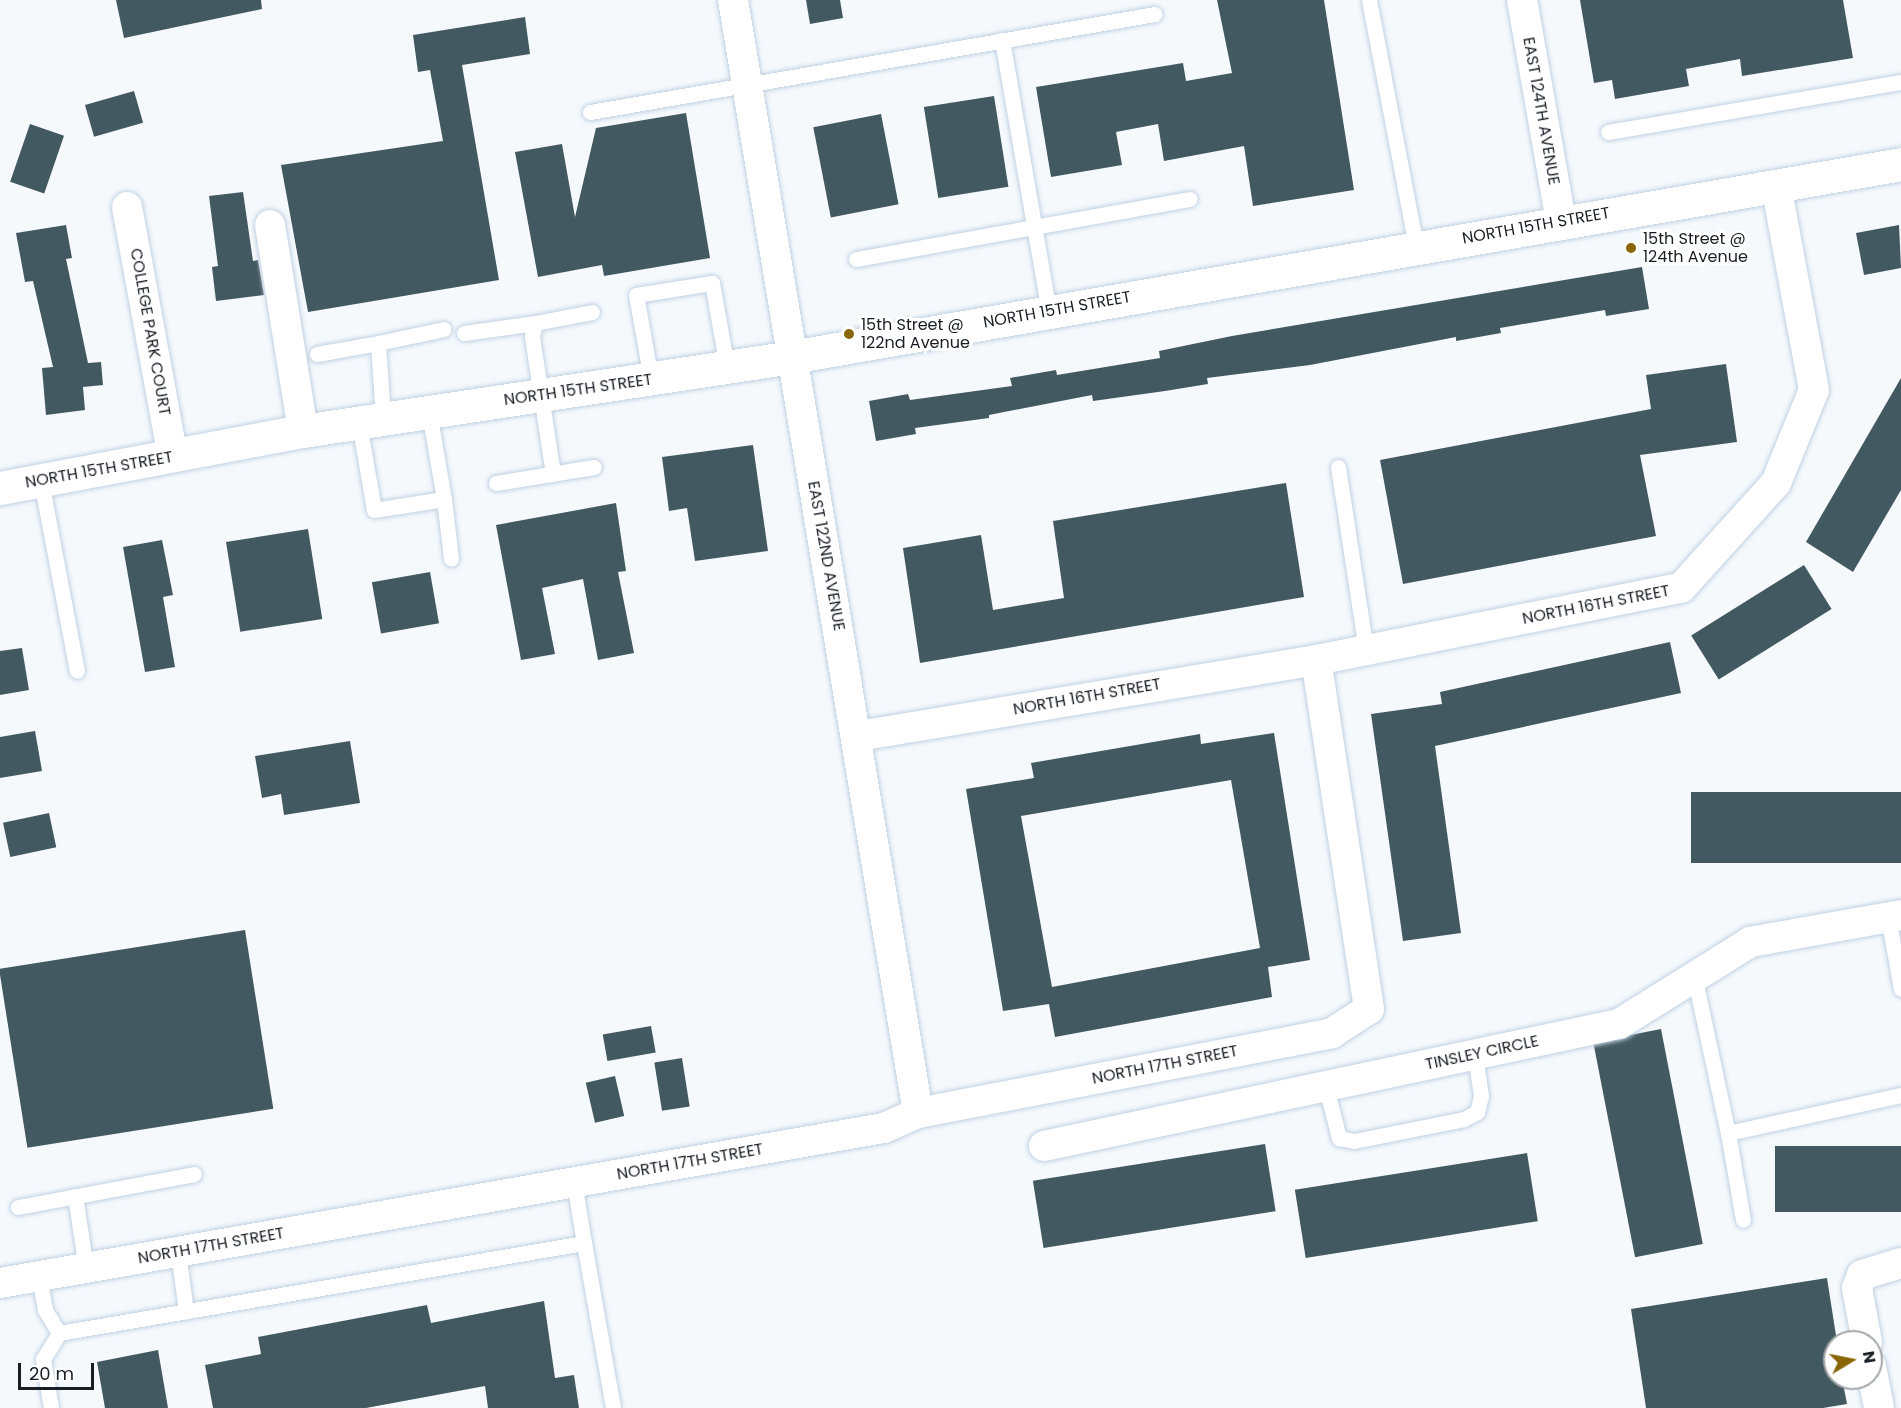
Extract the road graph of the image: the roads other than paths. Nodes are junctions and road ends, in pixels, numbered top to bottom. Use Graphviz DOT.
graph roads {
  1 [pos="734,0"];
  2 [pos="1369,0"];
  3 [pos="1522,0"];
  4 [pos="1155,14"];
  5 [pos="1002,40"];
  6 [pos="1901,82"];
  7 [pos="748,84"];
  8 [pos="590,112"];
  9 [pos="1608,132"];
  10 [pos="1901,164"];
  11 [pos="1776,185"];
  12 [pos="1190,199"];
  13 [pos="128,207"];
  14 [pos="1561,222"];
  15 [pos="270,225"];
  16 [pos="1035,227"];
  17 [pos="1416,247"];
  18 [pos="856,260"];
  19 [pos="592,312"];
  20 [pos="1049,312"];
  21 [pos="535,323"];
  22 [pos="444,329"];
  23 [pos="464,333"];
  24 [pos="378,343"];
  25 [pos="317,354"];
  26 [pos="791,357"];
  27 [pos="727,368"];
  28 [pos="651,379"];
  29 [pos="541,395"];
  30 [pos="429,412"];
  31 [pos="371,421"];
  32 [pos="303,432"];
  33 [pos="173,457"];
  34 [pos="594,467"];
  35 [pos="1338,467"];
  36 [pos="553,474"];
  37 [pos="41,481"];
  38 [pos="496,483"];
  39 [pos="0,488"];
  40 [pos="444,499"];
  41 [pos="451,559"];
  42 [pos="1366,650"];
  43 [pos="1316,660"];
  44 [pos="77,671"];
  45 [pos="858,736"];
  46 [pos="1894,916"];
  47 [pos="1694,975"];
  48 [pos="1901,989"];
  49 [pos="1475,1055"];
  50 [pos="1326,1087"];
  51 [pos="1901,1095"];
  52 [pos="918,1113"];
  53 [pos="1728,1133"];
  54 [pos="1044,1146"];
  55 [pos="194,1174"];
  56 [pos="574,1182"];
  57 [pos="75,1196"];
  58 [pos="18,1207"];
  59 [pos="1743,1220"];
  60 [pos="584,1243"];
  61 [pos="177,1252"];
  62 [pos="1901,1263"];
  63 [pos="86,1268"];
  64 [pos="39,1276"];
  65 [pos="0,1283"];
  66 [pos="186,1311"];
  67 [pos="1864,1330"];
  68 [pos="59,1333"];
  69 [pos="1876,1390"];
  70 [pos="51,1408"];
  71 [pos="612,1408"];
  72 [pos="1879,1408"];
  1 -- 7 [label="street, EAST 122ND AVENUE"];
  2 -- 17 [label="lane"];
  3 -- 14 [label="street, EAST 124TH AVENUE"];
  4 -- 5 [label="lane"];
  5 -- 7 [label="lane"];
  5 -- 16 [label="lane"];
  6 -- 9 [label="lane"];
  7 -- 8 [label="lane"];
  7 -- 26 [label="street, EAST 122ND AVENUE"];
  10 -- 11 [label="street, NORTH 15TH STREET"];
  11 -- 14 [label="street, NORTH 15TH STREET"];
  11 -- 42 [label="street, NORTH 16TH STREET"];
  12 -- 16 [label="lane"];
  13 -- 33 [label="street, COLLEGE PARK COURT"];
  14 -- 17 [label="street, NORTH 15TH STREET"];
  15 -- 32 [label="street"];
  16 -- 18 [label="lane"];
  16 -- 20 [label="lane"];
  17 -- 20 [label="street, NORTH 15TH STREET"];
  19 -- 21 [label="lane"];
  20 -- 26 [label="street, NORTH 15TH STREET"];
  21 -- 23 [label="lane"];
  21 -- 29 [label="lane"];
  22 -- 24 [label="lane"];
  24 -- 25 [label="lane"];
  24 -- 31 [label="lane"];
  26 -- 27 [label="street, NORTH 15TH STREET"];
  26 -- 45 [label="street, EAST 122ND AVENUE"];
  27 -- 28 [label="street, NORTH 15TH STREET"];
  27 -- 28 [label="lane"];
  28 -- 29 [label="street, NORTH 15TH STREET"];
  29 -- 30 [label="street, NORTH 15TH STREET"];
  29 -- 36 [label="lane"];
  30 -- 31 [label="street, NORTH 15TH STREET"];
  30 -- 40 [label="lane"];
  31 -- 32 [label="street, NORTH 15TH STREET"];
  31 -- 40 [label="lane"];
  32 -- 33 [label="street, NORTH 15TH STREET"];
  33 -- 37 [label="street, NORTH 15TH STREET"];
  34 -- 36 [label="lane"];
  35 -- 42 [label="lane"];
  36 -- 38 [label="lane"];
  37 -- 39 [label="street, NORTH 15TH STREET"];
  37 -- 44 [label="lane"];
  40 -- 41 [label="lane"];
  42 -- 43 [label="street, NORTH 16TH STREET"];
  43 -- 45 [label="street, NORTH 16TH STREET"];
  43 -- 52 [label="street, NORTH 17TH STREET"];
  45 -- 52 [label="street, EAST 122ND AVENUE"];
  46 -- 47 [label="street, TINSLEY CIRCLE"];
  46 -- 48 [label="lane"];
  47 -- 49 [label="street, TINSLEY CIRCLE"];
  47 -- 53 [label="lane"];
  49 -- 50 [label="street, TINSLEY CIRCLE"];
  49 -- 50 [label="lane"];
  50 -- 54 [label="street, TINSLEY CIRCLE"];
  51 -- 53 [label="lane"];
  52 -- 56 [label="street, NORTH 17TH STREET"];
  53 -- 59 [label="lane"];
  55 -- 57 [label="lane"];
  56 -- 60 [label="lane"];
  56 -- 61 [label="street, NORTH 17TH STREET"];
  57 -- 58 [label="lane"];
  57 -- 63 [label="lane"];
  60 -- 66 [label="lane"];
  60 -- 71 [label="lane"];
  61 -- 63 [label="street, NORTH 17TH STREET"];
  61 -- 66 [label="lane"];
  62 -- 67 [label="street"];
  63 -- 64 [label="street, NORTH 17TH STREET"];
  64 -- 65 [label="street, NORTH 17TH STREET"];
  64 -- 68 [label="lane"];
  66 -- 68 [label="lane"];
  68 -- 70 [label="lane"];
  69 -- 72 [label="street"];
}
